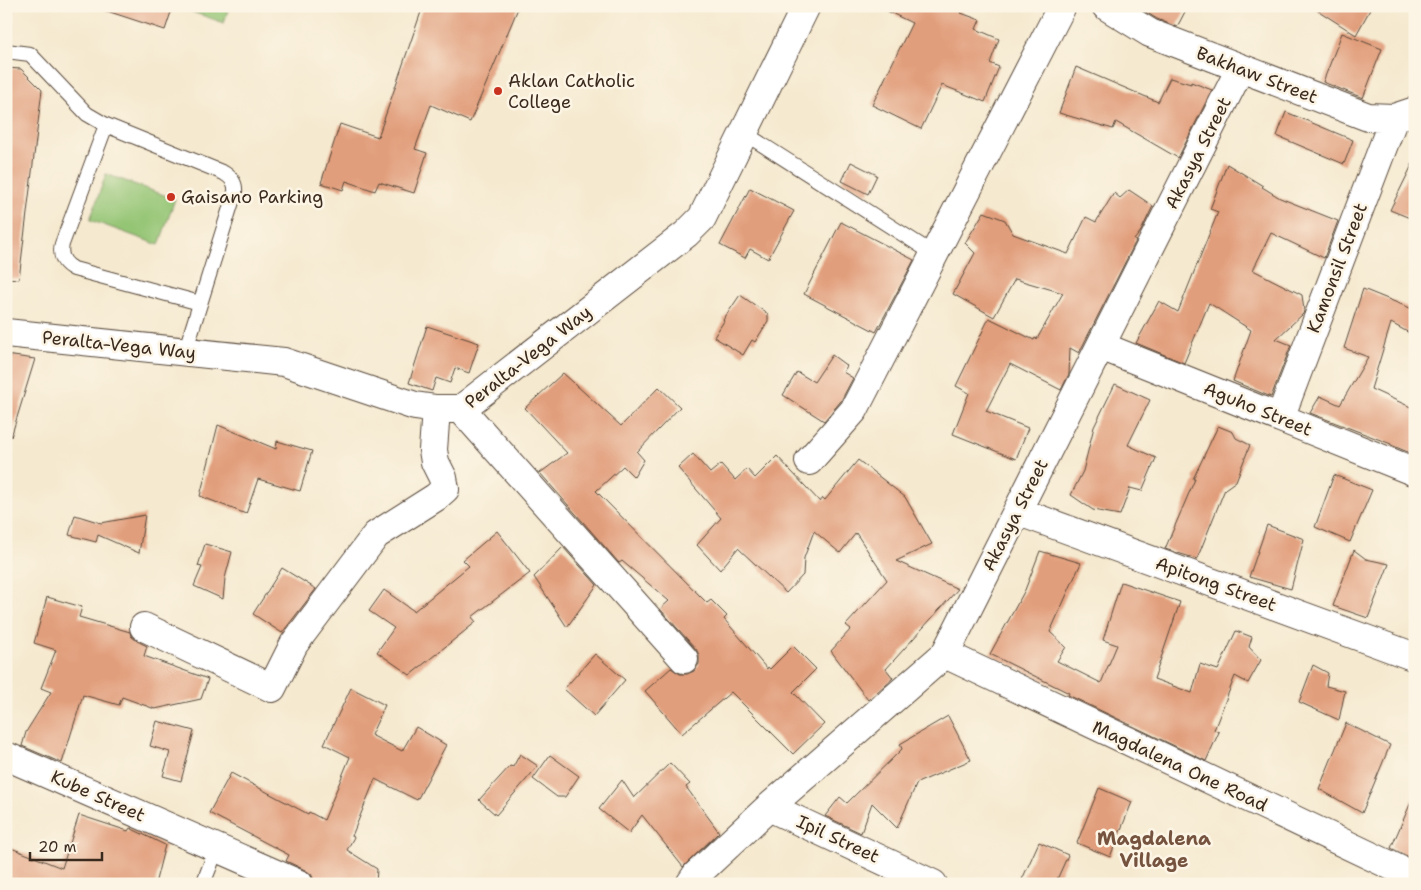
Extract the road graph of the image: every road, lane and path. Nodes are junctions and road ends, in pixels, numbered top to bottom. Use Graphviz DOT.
graph roads {
  1 [pos="806,6"];
  2 [pos="1062,6"];
  3 [pos="1106,6"];
  4 [pos="6,51"];
  5 [pos="1240,69"];
  6 [pos="1404,115"];
  7 [pos="106,125"];
  8 [pos="744,133"];
  9 [pos="934,254"];
  10 [pos="200,303"];
  11 [pos="6,333"];
  12 [pos="1101,346"];
  13 [pos="185,352"];
  14 [pos="448,409"];
  15 [pos="1280,418"];
  16 [pos="809,461"];
  17 [pos="1415,472"];
  18 [pos="1017,511"];
  19 [pos="144,627"];
  20 [pos="945,654"];
  21 [pos="1415,657"];
  22 [pos="684,659"];
  23 [pos="6,756"];
  24 [pos="769,807"];
  25 [pos="217,848"];
  26 [pos="1415,877"];
  27 [pos="203,884"];
  28 [pos="299,884"];
  29 [pos="690,884"];
  30 [pos="934,884"];
  1 -- 8 [label="street, Peralta-Vega Way"];
  2 -- 9 [label="street"];
  3 -- 5 [label="street, Bakhaw Street"];
  4 -- 7 [label="lane"];
  5 -- 6 [label="street, Bakhaw Street"];
  5 -- 12 [label="street, Akasya Street"];
  6 -- 15 [label="street, Kamonsil Street"];
  7 -- 10 [label="lane"];
  7 -- 10 [label="lane"];
  8 -- 9 [label="lane"];
  8 -- 14 [label="street, Peralta-Vega Way"];
  9 -- 16 [label="street"];
  10 -- 13 [label="lane"];
  11 -- 13 [label="street, Peralta-Vega Way"];
  12 -- 15 [label="street, Aguho Street"];
  12 -- 18 [label="street, Akasya Street"];
  13 -- 14 [label="street, Peralta-Vega Way"];
  14 -- 19 [label="street"];
  14 -- 22 [label="street"];
  15 -- 17 [label="street, Aguho Street"];
  18 -- 20 [label="street, Akasya Street"];
  18 -- 21 [label="street, Apitong Street"];
  20 -- 24 [label="street, Akasya Street"];
  20 -- 26 [label="street, Magdalena One Road"];
  23 -- 25 [label="street, Kube Street"];
  24 -- 29 [label="street, Akasya Street"];
  24 -- 30 [label="street, Ipil Street"];
  25 -- 27 [label="lane"];
  25 -- 28 [label="street, Kube Street"];
}
